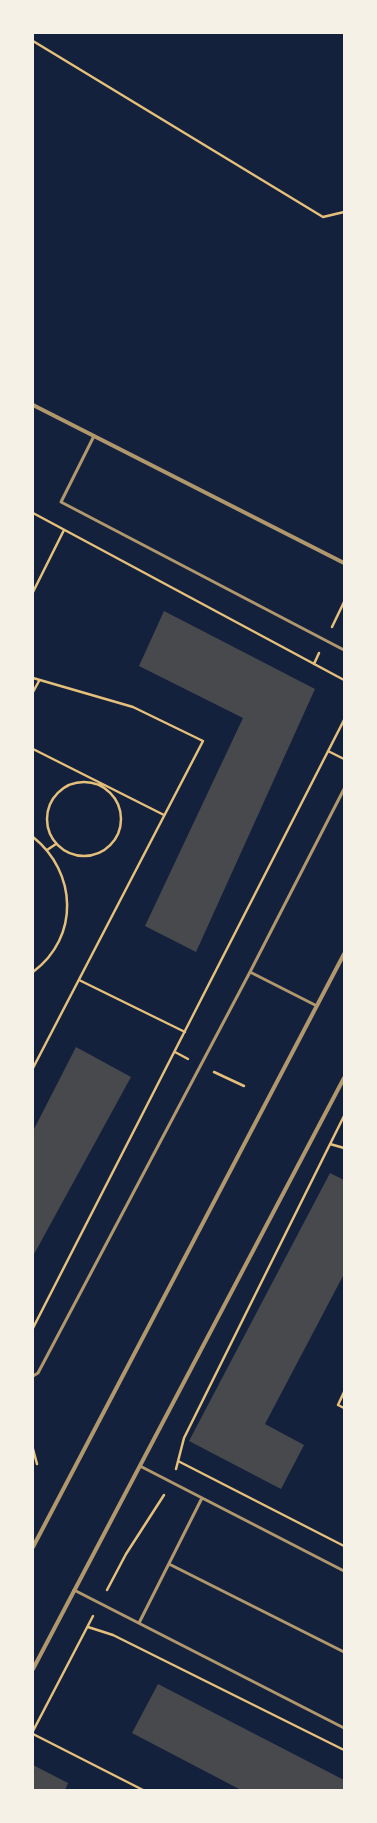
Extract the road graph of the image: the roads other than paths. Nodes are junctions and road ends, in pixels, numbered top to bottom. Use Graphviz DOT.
graph roads {
  1 [pos="33,405"];
  2 [pos="94,436"];
  3 [pos="344,562"];
  4 [pos="344,650"];
  5 [pos="344,788"];
  6 [pos="344,954"];
  7 [pos="250,972"];
  8 [pos="317,1006"];
  9 [pos="344,1078"];
  10 [pos="33,1376"];
  11 [pos="140,1466"];
  12 [pos="202,1498"];
  13 [pos="33,1548"];
  14 [pos="169,1564"];
  15 [pos="344,1571"];
  16 [pos="74,1590"];
  17 [pos="140,1623"];
  18 [pos="344,1652"];
  19 [pos="33,1669"];
  20 [pos="344,1728"];
  1 -- 2 [label="street"];
  2 -- 3 [label="street"];
  2 -- 4 [label="lane"];
  5 -- 7 [label="lane"];
  6 -- 8 [label="street"];
  7 -- 8 [label="lane"];
  7 -- 10 [label="lane"];
  8 -- 13 [label="street"];
  9 -- 11 [label="street"];
  11 -- 12 [label="lane"];
  11 -- 16 [label="street"];
  12 -- 14 [label="lane"];
  12 -- 15 [label="lane"];
  14 -- 17 [label="lane"];
  14 -- 18 [label="lane"];
  16 -- 17 [label="lane"];
  16 -- 19 [label="street"];
  17 -- 20 [label="lane"];
}
